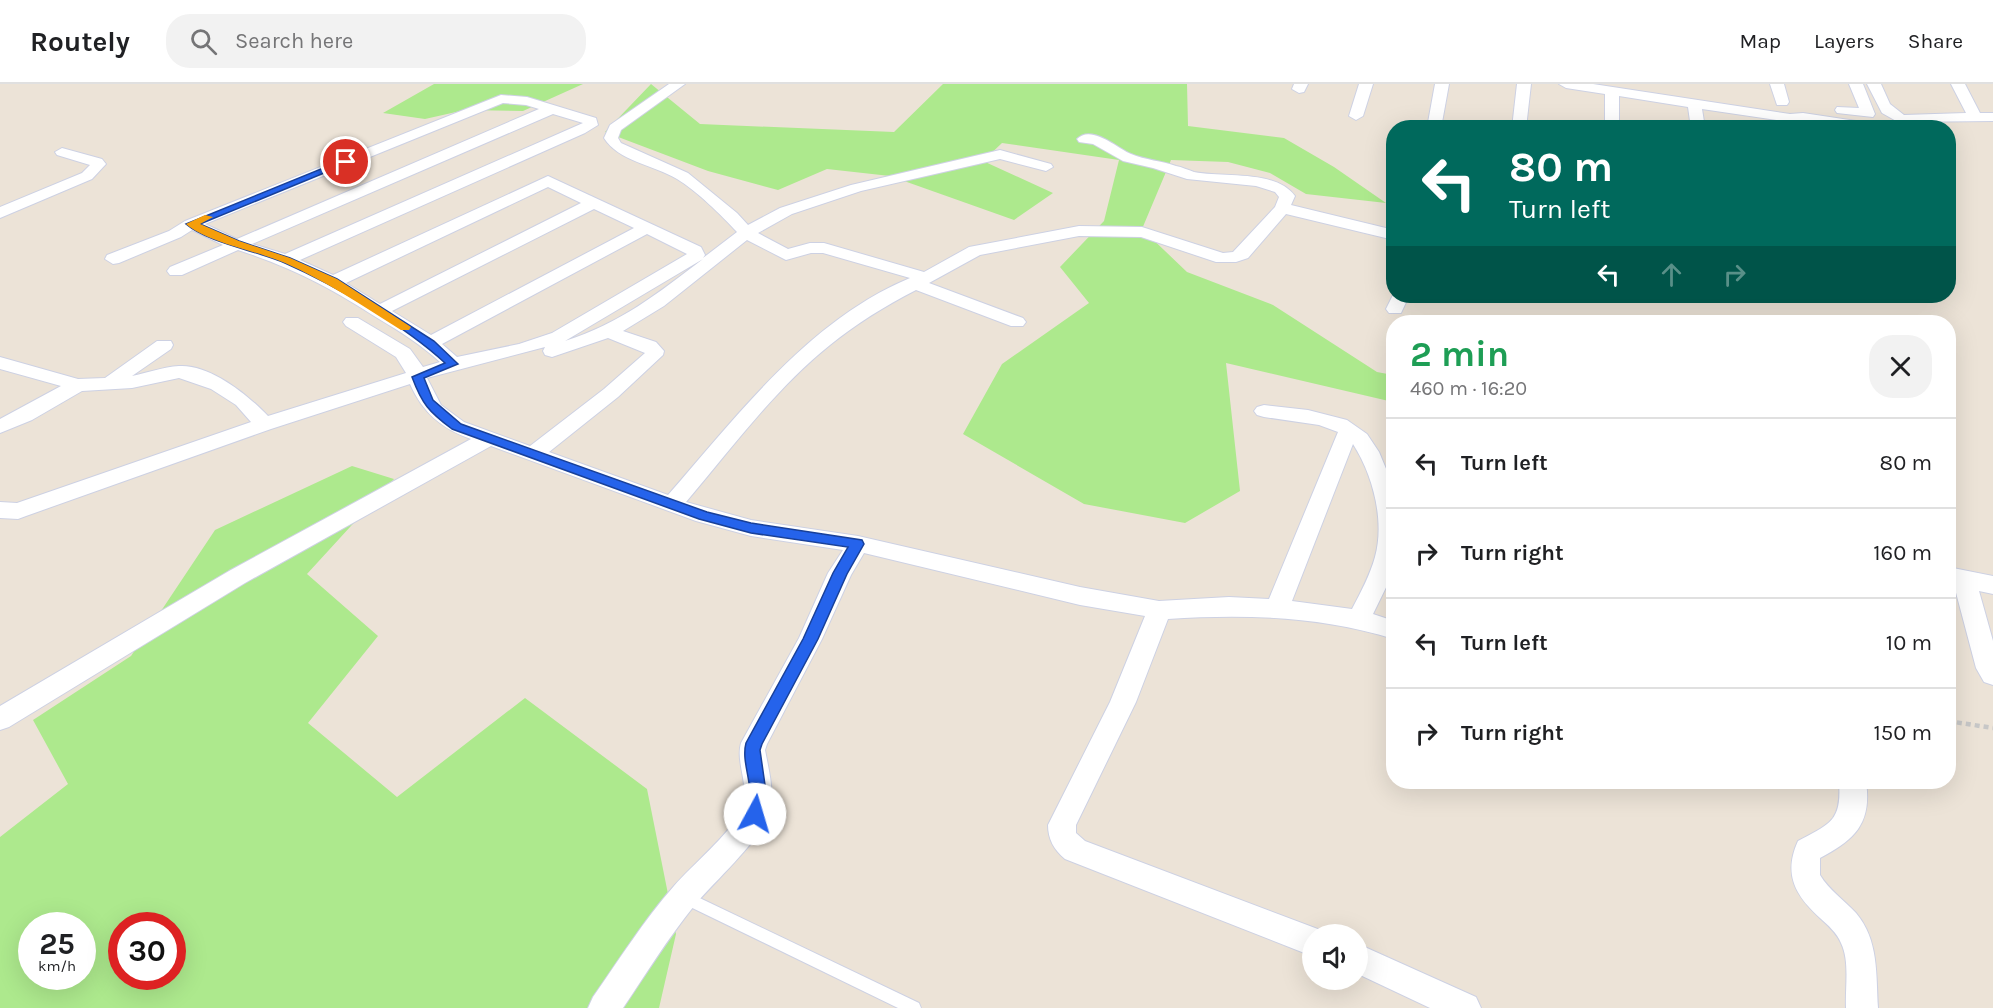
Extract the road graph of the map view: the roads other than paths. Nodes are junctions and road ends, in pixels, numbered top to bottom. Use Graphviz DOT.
graph roads {
  1 [pos="678,84"];
  2 [pos="1366,84"];
  3 [pos="1442,84"];
  4 [pos="1524,84"];
  5 [pos="1566,84"];
  6 [pos="1653,84"];
  7 [pos="1777,84"];
  8 [pos="1856,84"];
  9 [pos="1874,84"];
  10 [pos="1958,84"];
  11 [pos="1612,92"];
  12 [pos="1749,97"];
  13 [pos="1694,104"];
  14 [pos="552,108"];
  15 [pos="1801,111"];
  16 [pos="1356,116"];
  17 [pos="1975,117"];
  18 [pos="1993,117"];
  19 [pos="1435,120"];
  20 [pos="1520,120"];
  21 [pos="1612,120"];
  22 [pos="1697,120"];
  23 [pos="1841,120"];
  24 [pos="1993,127"];
  25 [pos="1956,128"];
  26 [pos="1084,139"];
  27 [pos="62,152"];
  28 [pos="1046,167"];
  29 [pos="593,203"];
  30 [pos="1282,208"];
  31 [pos="0,213"];
  32 [pos="191,224"];
  33 [pos="646,228"];
  34 [pos="746,233"];
  35 [pos="1386,233"];
  36 [pos="235,244"];
  37 [pos="113,259"];
  38 [pos="286,260"];
  39 [pos="176,271"];
  40 [pos="919,280"];
  41 [pos="333,282"];
  42 [pos="379,311"];
  43 [pos="352,322"];
  44 [pos="1017,322"];
  45 [pos="609,332"];
  46 [pos="430,343"];
  47 [pos="164,345"];
  48 [pos="0,363"];
  49 [pos="453,364"];
  50 [pos="418,377"];
  51 [pos="108,384"];
  52 [pos="78,385"];
  53 [pos="1264,411"];
  54 [pos="264,424"];
  55 [pos="0,427"];
  56 [pos="1349,429"];
  57 [pos="490,438"];
  58 [pos="532,455"];
  59 [pos="1386,498"];
  60 [pos="672,504"];
  61 [pos="0,510"];
  62 [pos="858,544"];
  63 [pos="1386,558"];
  64 [pos="1956,577"];
  65 [pos="1993,585"];
  66 [pos="1277,608"];
  67 [pos="1160,610"];
  68 [pos="1359,619"];
  69 [pos="1386,627"];
  70 [pos="1993,675"];
  71 [pos="0,719"];
  72 [pos="1854,789"];
  73 [pos="683,897"];
  74 [pos="1302,937"];
  75 [pos="1368,964"];
  76 [pos="604,1008"];
  77 [pos="915,1008"];
  78 [pos="1465,1008"];
  79 [pos="1862,1008"];
  1 -- 34 [label="street"];
  2 -- 16 [label="street"];
  3 -- 19 [label="street"];
  4 -- 20 [label="street"];
  5 -- 11 [label="street"];
  6 -- 12 [label="street"];
  7 -- 15 [label="street"];
  8 -- 15 [label="street"];
  9 -- 17 [label="street"];
  10 -- 17 [label="street"];
  11 -- 13 [label="street"];
  11 -- 21 [label="street"];
  13 -- 15 [label="street"];
  13 -- 22 [label="street"];
  14 -- 32 [label="street"];
  14 -- 36 [label="street"];
  14 -- 38 [label="street"];
  15 -- 23 [label="street"];
  17 -- 18 [label="street"];
  24 -- 25 [label="street"];
  26 -- 30 [label="street"];
  27 -- 31 [label="street"];
  28 -- 34 [label="street"];
  29 -- 33 [label="street"];
  29 -- 41 [label="street"];
  29 -- 42 [label="street"];
  30 -- 35 [label="street"];
  30 -- 40 [label="street"];
  32 -- 36 [label="street"];
  32 -- 37 [label="street"];
  33 -- 46 [label="street"];
  33 -- 49 [label="street"];
  34 -- 40 [label="street"];
  34 -- 45 [label="street"];
  36 -- 38 [label="street"];
  36 -- 39 [label="street"];
  38 -- 41 [label="street"];
  40 -- 44 [label="street"];
  40 -- 60 [label="street"];
  41 -- 42 [label="street"];
  42 -- 46 [label="street"];
  43 -- 50 [label="street"];
  45 -- 50 [label="street"];
  45 -- 58 [label="street"];
  46 -- 49 [label="street"];
  47 -- 51 [label="street"];
  48 -- 52 [label="street"];
  49 -- 50 [label="street"];
  50 -- 54 [label="street"];
  50 -- 57 [label="street"];
  51 -- 52 [label="street"];
  51 -- 54 [label="street"];
  52 -- 55 [label="street"];
  53 -- 56 [label="street"];
  54 -- 61 [label="street"];
  56 -- 59 [label="street"];
  56 -- 66 [label="street"];
  57 -- 58 [label="street"];
  57 -- 71 [label="street"];
  58 -- 60 [label="street"];
  60 -- 62 [label="street"];
  62 -- 67 [label="street"];
  62 -- 73 [label="street"];
  63 -- 68 [label="street"];
  64 -- 65 [label="street"];
  64 -- 70 [label="street"];
  66 -- 67 [label="street"];
  66 -- 68 [label="street"];
  67 -- 74 [label="street"];
  68 -- 69 [label="street"];
  72 -- 79 [label="street"];
  73 -- 76 [label="street"];
  73 -- 77 [label="lane"];
  75 -- 78 [label="street"];
}
